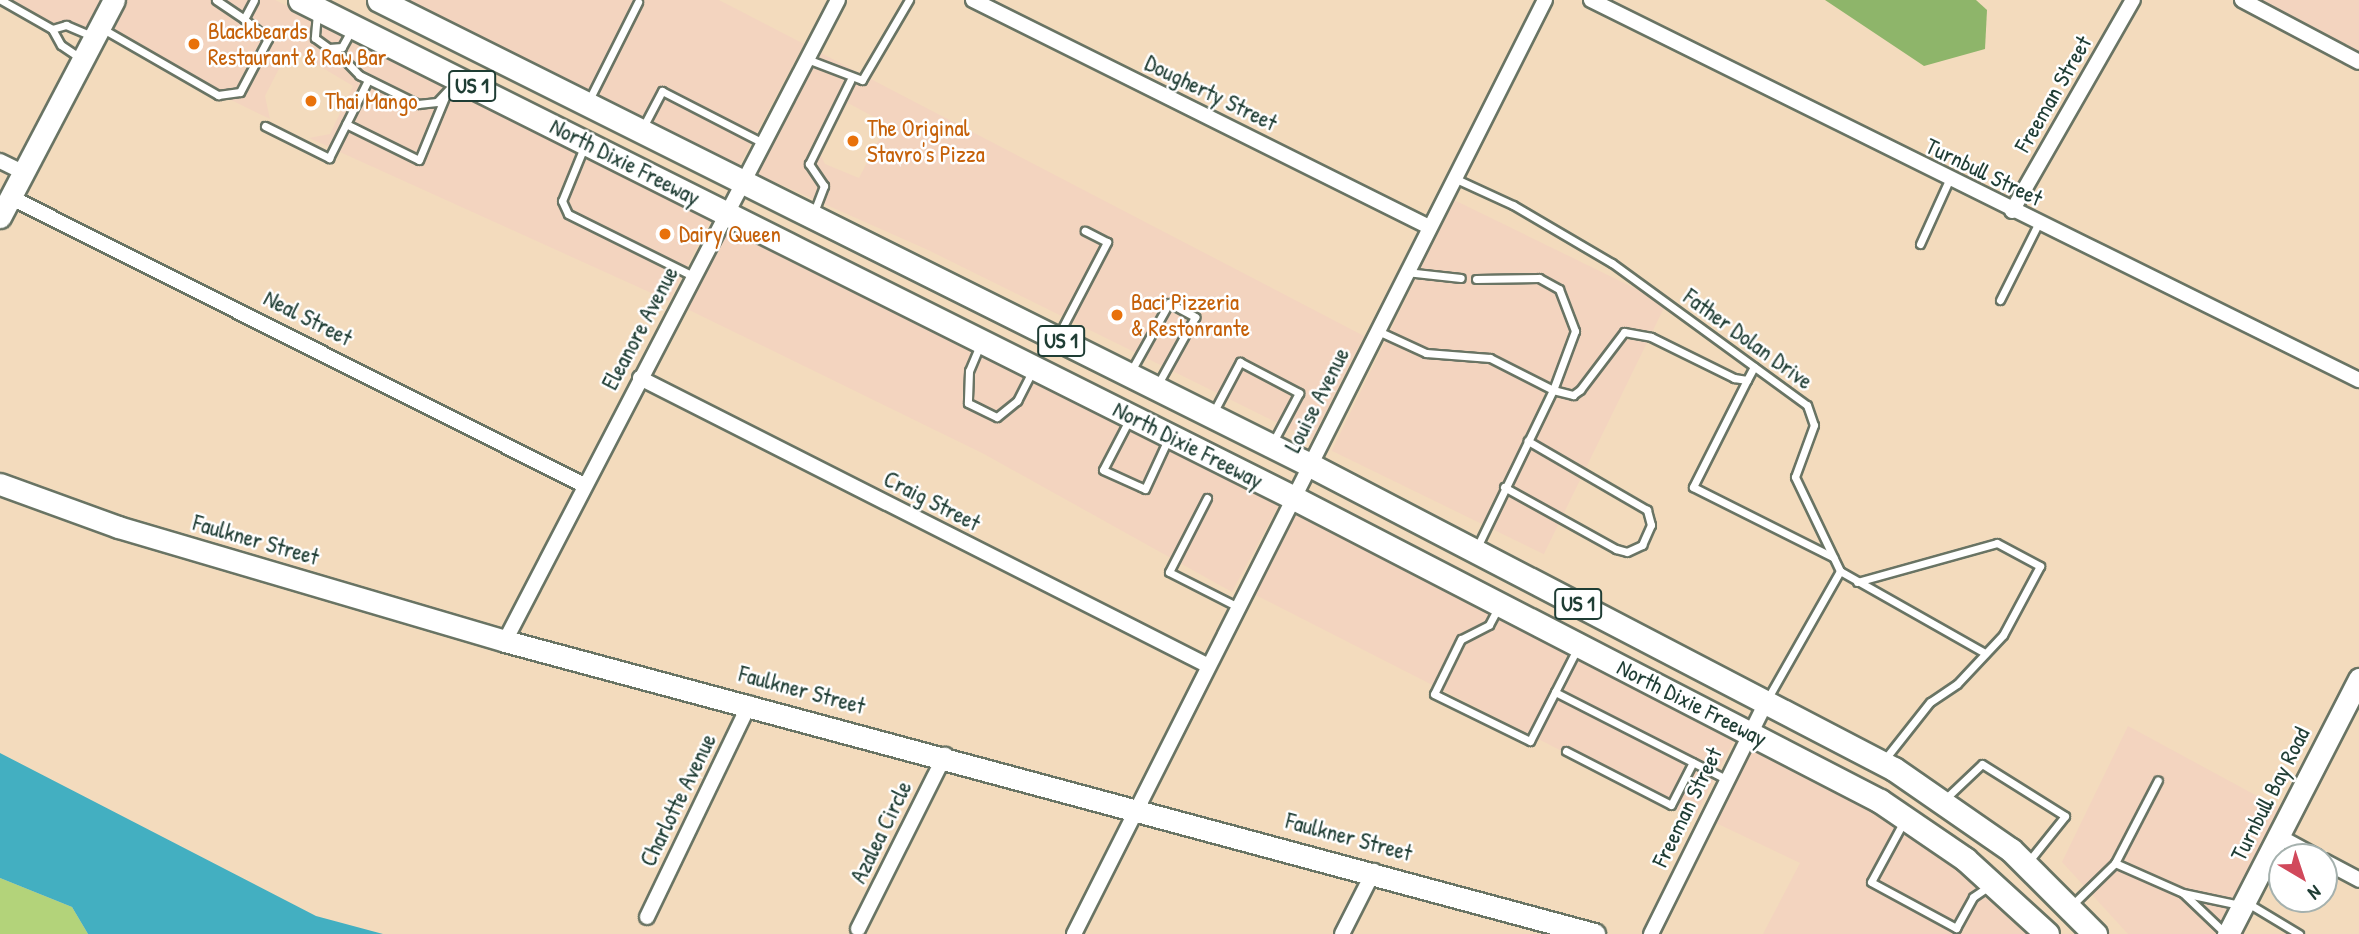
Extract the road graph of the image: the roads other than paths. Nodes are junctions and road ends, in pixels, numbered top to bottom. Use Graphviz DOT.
graph roads {
  1 [pos="1,0"];
  2 [pos="114,0"];
  3 [pos="216,0"];
  4 [pos="254,0"];
  5 [pos="379,0"];
  6 [pos="838,0"];
  7 [pos="909,0"];
  8 [pos="973,0"];
  9 [pos="1545,0"];
  10 [pos="1591,0"];
  11 [pos="2133,0"];
  12 [pos="2242,0"];
  13 [pos="638,2"];
  14 [pos="309,4"];
  15 [pos="244,19"];
  16 [pos="353,26"];
  17 [pos="52,29"];
  18 [pos="97,32"];
  19 [pos="335,50"];
  20 [pos="83,59"];
  21 [pos="807,59"];
  22 [pos="2359,62"];
  23 [pos="368,80"];
  24 [pos="850,81"];
  25 [pos="451,88"];
  26 [pos="587,104"];
  27 [pos="346,124"];
  28 [pos="265,126"];
  29 [pos="641,131"];
  30 [pos="586,143"];
  31 [pos="763,143"];
  32 [pos="0,161"];
  33 [pos="23,172"];
  34 [pos="1454,178"];
  35 [pos="1949,180"];
  36 [pos="742,181"];
  37 [pos="10,197"];
  38 [pos="2012,211"];
  39 [pos="725,213"];
  40 [pos="812,216"];
  41 [pos="0,217"];
  42 [pos="2038,224"];
  43 [pos="1429,227"];
  44 [pos="1085,231"];
  45 [pos="1920,244"];
  46 [pos="1406,272"];
  47 [pos="693,276"];
  48 [pos="1461,278"];
  49 [pos="1476,279"];
  50 [pos="2000,300"];
  51 [pos="1377,331"];
  52 [pos="1057,339"];
  53 [pos="982,341"];
  54 [pos="1754,367"];
  55 [pos="1034,368"];
  56 [pos="1129,375"];
  57 [pos="640,378"];
  58 [pos="1747,380"];
  59 [pos="2359,380"];
  60 [pos="1156,388"];
  61 [pos="1553,390"];
  62 [pos="1131,416"];
  63 [pos="1211,416"];
  64 [pos="1170,435"];
  65 [pos="1528,441"];
  66 [pos="1270,446"];
  67 [pos="1310,465"];
  68 [pos="0,484"];
  69 [pos="582,484"];
  70 [pos="1504,487"];
  71 [pos="1207,498"];
  72 [pos="1294,498"];
  73 [pos="1475,551"];
  74 [pos="1833,557"];
  75 [pos="1840,571"];
  76 [pos="1857,582"];
  77 [pos="1500,604"];
  78 [pos="1236,606"];
  79 [pos="505,641"];
  80 [pos="1579,645"];
  81 [pos="1985,653"];
  82 [pos="1205,664"];
  83 [pos="2359,678"];
  84 [pos="1555,692"];
  85 [pos="1766,702"];
  86 [pos="750,703"];
  87 [pos="1748,732"];
  88 [pos="1566,751"];
  89 [pos="945,755"];
  90 [pos="1693,762"];
  91 [pos="1883,763"];
  92 [pos="1726,779"];
  93 [pos="2158,780"];
  94 [pos="1944,800"];
  95 [pos="1135,806"];
  96 [pos="1906,818"];
  97 [pos="2278,836"];
  98 [pos="2291,843"];
  99 [pos="2115,863"];
  100 [pos="2027,864"];
  101 [pos="2338,869"];
  102 [pos="1374,871"];
  103 [pos="2359,880"];
  104 [pos="1994,883"];
  105 [pos="2183,893"];
  106 [pos="2243,903"];
  107 [pos="2070,906"];
  108 [pos="648,917"];
  109 [pos="858,929"];
  110 [pos="1074,934"];
  111 [pos="1342,934"];
  112 [pos="1594,934"];
  113 [pos="1651,934"];
  114 [pos="2047,934"];
  115 [pos="2095,934"];
  116 [pos="2227,934"];
  117 [pos="2299,934"];
  1 -- 17 [label="lane"];
  2 -- 18 [label="street"];
  3 -- 15 [label="lane"];
  4 -- 15 [label="lane"];
  5 -- 26 [label="main road, North Dixie Freeway / US 1"];
  6 -- 21 [label="street, Eleanore Avenue"];
  7 -- 24 [label="lane"];
  8 -- 43 [label="street, Dougherty Street"];
  9 -- 34 [label="street, Louise Avenue"];
  10 -- 35 [label="street, Turnbull Street"];
  11 -- 38 [label="street, Freeman Street"];
  12 -- 22 [label="street"];
  13 -- 26 [label="lane"];
  14 -- 16 [label="main road, North Dixie Freeway / US 1"];
  14 -- 19 [label="lane"];
  15 -- 18 [label="lane"];
  16 -- 19 [label="lane"];
  16 -- 25 [label="main road, North Dixie Freeway / US 1"];
  17 -- 18 [label="lane"];
  17 -- 20 [label="lane"];
  18 -- 20 [label="street"];
  19 -- 23 [label="lane"];
  20 -- 33 [label="street"];
  21 -- 24 [label="lane"];
  21 -- 31 [label="street, Eleanore Avenue"];
  23 -- 25 [label="lane"];
  23 -- 27 [label="lane"];
  24 -- 40 [label="lane"];
  25 -- 27 [label="lane"];
  25 -- 30 [label="main road, North Dixie Freeway / US 1"];
  26 -- 29 [label="main road, North Dixie Freeway / US 1"];
  27 -- 28 [label="lane"];
  29 -- 31 [label="lane"];
  29 -- 36 [label="main road, North Dixie Freeway / US 1"];
  30 -- 39 [label="main road, North Dixie Freeway / US 1"];
  30 -- 47 [label="lane"];
  31 -- 36 [label="street, Eleanore Avenue"];
  32 -- 33 [label="street"];
  33 -- 37 [label="street"];
  34 -- 43 [label="street, Louise Avenue"];
  34 -- 54 [label="lane, Father Dolan Drive"];
  35 -- 38 [label="street, Turnbull Street"];
  35 -- 45 [label="lane"];
  36 -- 39 [label="street, Eleanore Avenue"];
  36 -- 40 [label="main road, North Dixie Freeway / US 1"];
  37 -- 41 [label="street"];
  37 -- 69 [label="street, Neal Street"];
  38 -- 42 [label="street, Turnbull Street"];
  39 -- 47 [label="street, Eleanore Avenue"];
  39 -- 53 [label="main road, North Dixie Freeway / US 1"];
  40 -- 52 [label="main road, North Dixie Freeway / US 1"];
  42 -- 50 [label="lane"];
  42 -- 59 [label="street, Turnbull Street"];
  43 -- 46 [label="street, Louise Avenue"];
  44 -- 52 [label="lane"];
  46 -- 48 [label="lane"];
  46 -- 51 [label="street, Louise Avenue"];
  47 -- 57 [label="street, Eleanore Avenue"];
  49 -- 61 [label="lane"];
  51 -- 61 [label="lane"];
  51 -- 67 [label="street, Louise Avenue"];
  52 -- 56 [label="main road, North Dixie Freeway / US 1"];
  53 -- 55 [label="main road, North Dixie Freeway / US 1"];
  53 -- 55 [label="lane"];
  54 -- 58 [label="lane"];
  54 -- 74 [label="lane, Father Dolan Drive"];
  55 -- 62 [label="main road, North Dixie Freeway / US 1"];
  56 -- 60 [label="main road, North Dixie Freeway / US 1"];
  56 -- 60 [label="lane"];
  57 -- 69 [label="street, Eleanore Avenue"];
  57 -- 82 [label="street, Craig Street"];
  58 -- 61 [label="lane"];
  58 -- 74 [label="lane"];
  60 -- 63 [label="main road, North Dixie Freeway / US 1"];
  61 -- 65 [label="lane"];
  62 -- 64 [label="main road, North Dixie Freeway / US 1"];
  62 -- 64 [label="lane"];
  63 -- 66 [label="main road, North Dixie Freeway / US 1"];
  63 -- 66 [label="lane"];
  64 -- 72 [label="main road, North Dixie Freeway / US 1"];
  65 -- 70 [label="lane"];
  65 -- 70 [label="lane"];
  66 -- 67 [label="main road, North Dixie Freeway / US 1"];
  67 -- 72 [label="street, Louise Avenue"];
  67 -- 73 [label="main road, North Dixie Freeway / US 1"];
  68 -- 79 [label="street, Faulkner Street"];
  69 -- 79 [label="street, Eleanore Avenue"];
  70 -- 73 [label="lane"];
  71 -- 78 [label="lane"];
  72 -- 77 [label="main road, North Dixie Freeway / US 1"];
  72 -- 78 [label="street, Louise Avenue"];
  73 -- 85 [label="main road, North Dixie Freeway / US 1"];
  74 -- 75 [label="lane, Father Dolan Drive"];
  75 -- 76 [label="lane"];
  75 -- 85 [label="lane"];
  76 -- 81 [label="lane"];
  76 -- 81 [label="lane"];
  77 -- 80 [label="main road, North Dixie Freeway / US 1"];
  77 -- 84 [label="lane"];
  78 -- 82 [label="street, Louise Avenue"];
  79 -- 86 [label="street, Faulkner Street"];
  80 -- 84 [label="lane"];
  80 -- 87 [label="main road, North Dixie Freeway / US 1"];
  81 -- 91 [label="lane"];
  82 -- 95 [label="street, Louise Avenue"];
  83 -- 97 [label="street, Turnbull Bay Road"];
  84 -- 90 [label="lane"];
  85 -- 87 [label="street, Freeman Street"];
  85 -- 91 [label="main road, North Dixie Freeway / US 1"];
  86 -- 89 [label="street, Faulkner Street"];
  86 -- 108 [label="street, Charlotte Avenue"];
  87 -- 92 [label="street, Freeman Street"];
  87 -- 96 [label="main road, North Dixie Freeway / US 1"];
  88 -- 90 [label="lane"];
  89 -- 95 [label="street, Faulkner Street"];
  89 -- 109 [label="street, Azalea Circle"];
  90 -- 92 [label="lane"];
  91 -- 94 [label="main road, North Dixie Freeway / US 1"];
  92 -- 113 [label="street, Freeman Street"];
  93 -- 99 [label="lane"];
  94 -- 100 [label="main road, North Dixie Freeway / US 1"];
  94 -- 100 [label="lane"];
  95 -- 102 [label="street, Faulkner Street"];
  95 -- 110 [label="street, Louise Avenue"];
  96 -- 104 [label="main road, North Dixie Freeway / US 1"];
  96 -- 104 [label="lane"];
  97 -- 98 [label="street"];
  97 -- 106 [label="street, Turnbull Bay Road"];
  99 -- 105 [label="lane"];
  99 -- 107 [label="lane"];
  100 -- 107 [label="main road, North Dixie Freeway / US 1"];
  101 -- 103 [label="street"];
  102 -- 111 [label="street"];
  102 -- 112 [label="street, Faulkner Street"];
  104 -- 114 [label="main road, North Dixie Freeway / US 1"];
  105 -- 106 [label="lane"];
  105 -- 116 [label="lane"];
  106 -- 116 [label="street, Turnbull Bay Road"];
  106 -- 117 [label="lane"];
  107 -- 115 [label="main road, North Dixie Freeway / US 1"];
}
